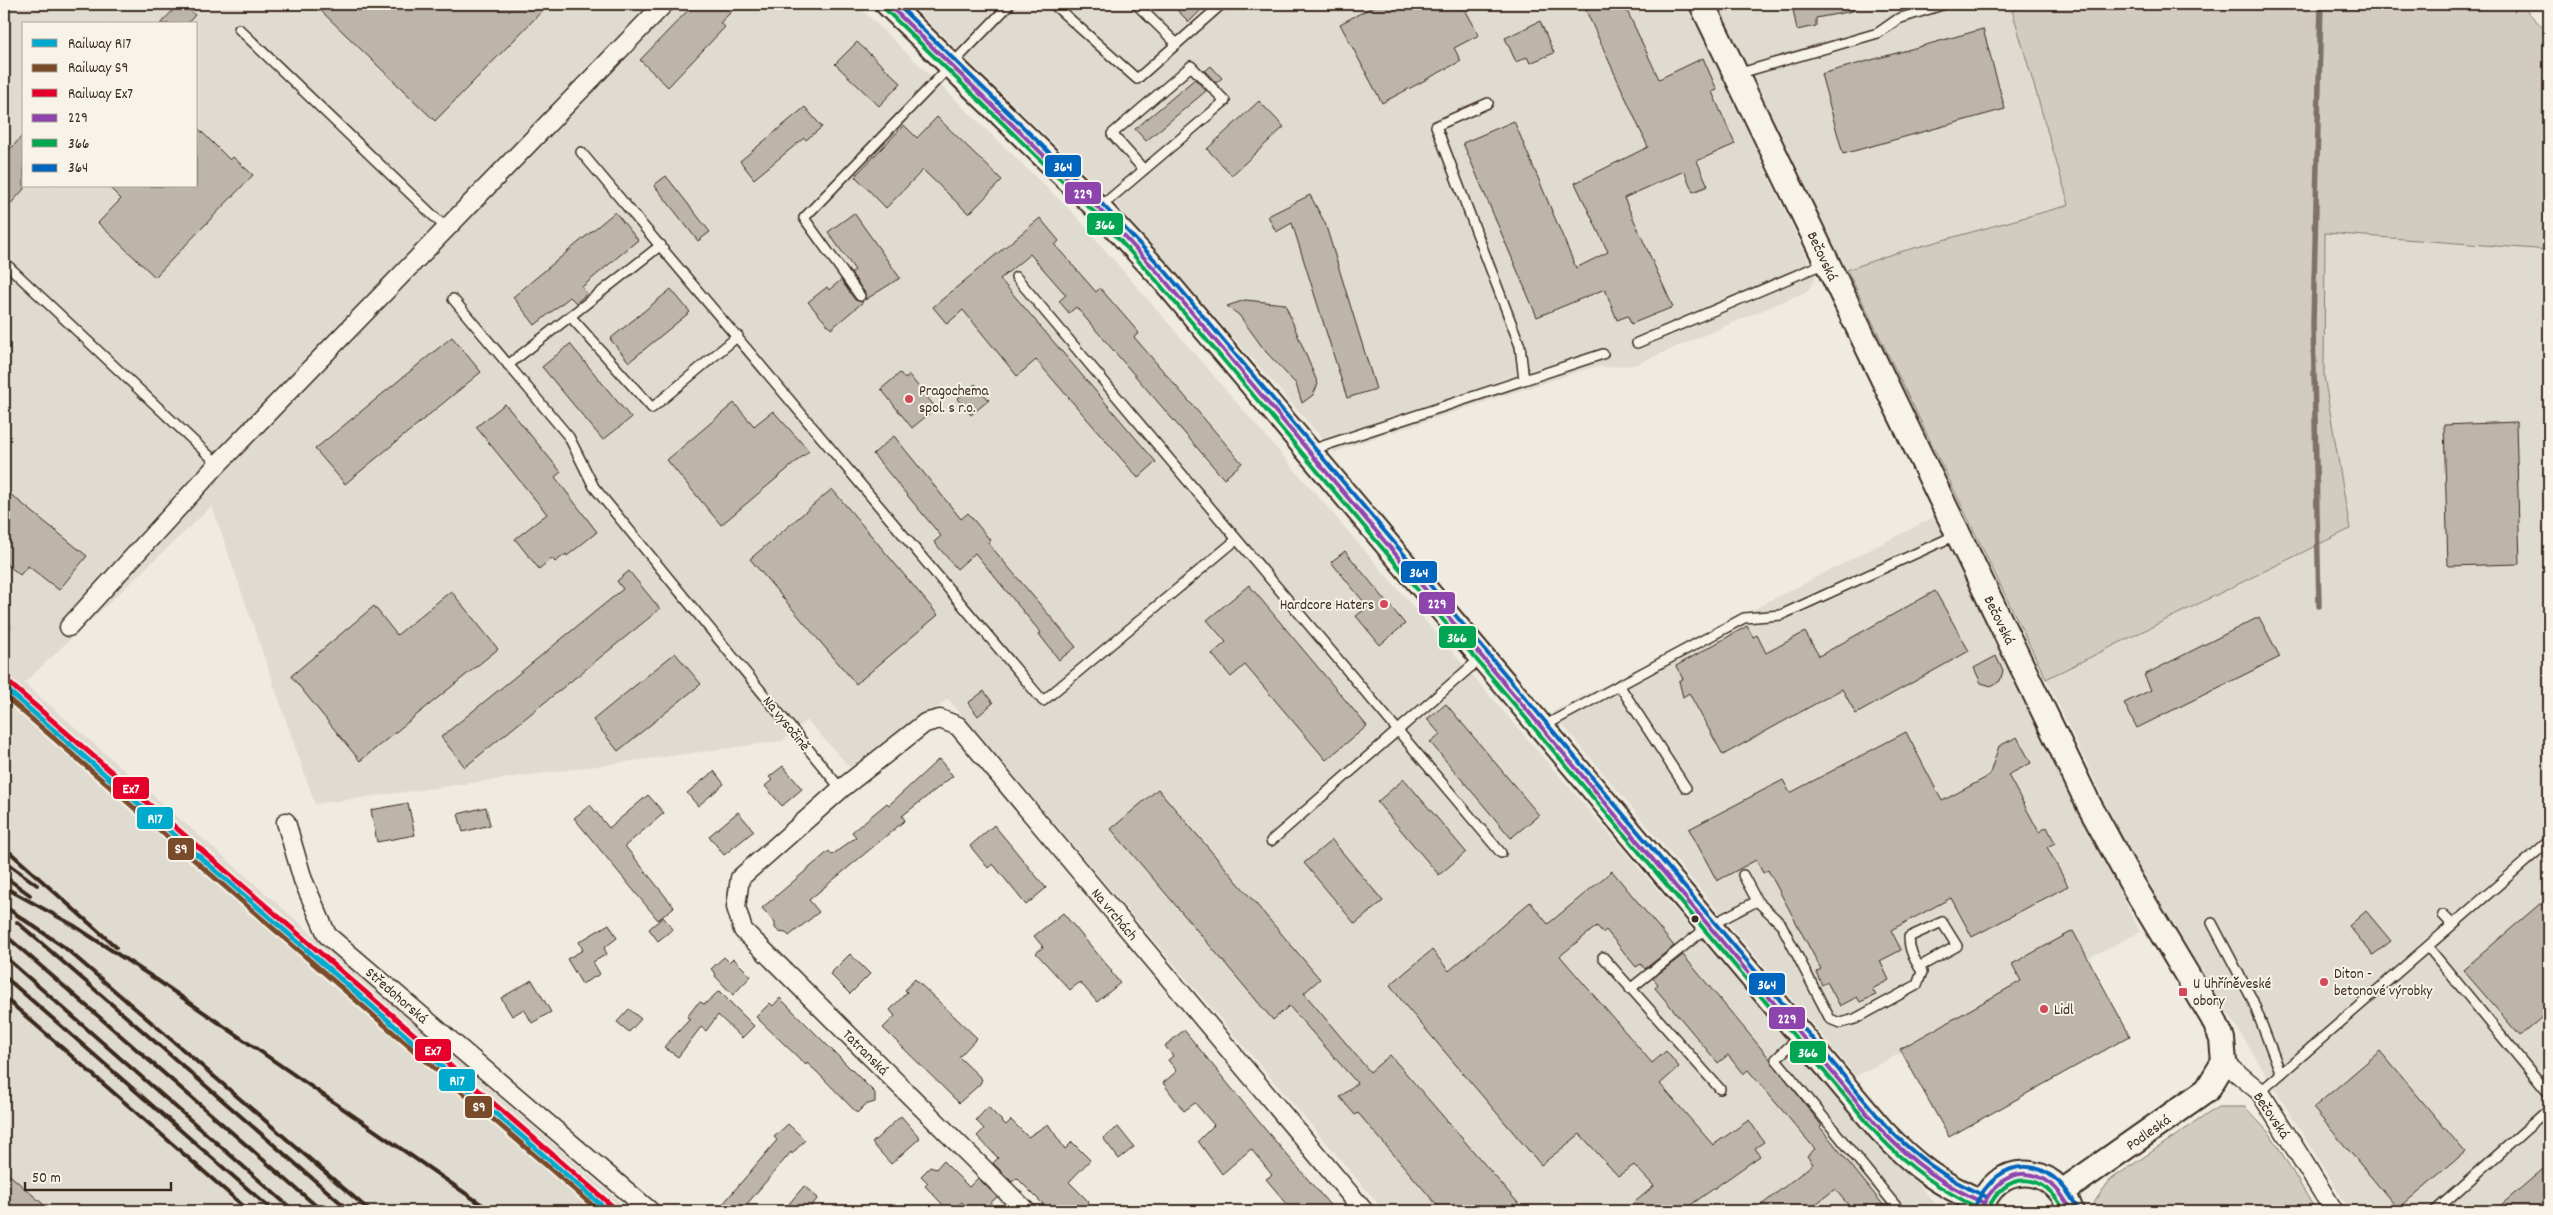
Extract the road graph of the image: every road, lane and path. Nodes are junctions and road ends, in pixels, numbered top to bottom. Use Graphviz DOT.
graph roads {
  1 [pos="664,4"];
  2 [pos="888,4"];
  3 [pos="1010,4"];
  4 [pos="1053,4"];
  5 [pos="1136,4"];
  6 [pos="1222,4"];
  7 [pos="1702,4"];
  8 [pos="1945,4"];
  9 [pos="239,29"];
  10 [pos="1177,44"];
  11 [pos="951,65"];
  12 [pos="1736,74"];
  13 [pos="1488,103"];
  14 [pos="581,152"];
  15 [pos="1144,170"];
  16 [pos="1099,208"];
  17 [pos="446,228"];
  18 [pos="661,245"];
  19 [pos="4,262"];
  20 [pos="1826,262"];
  21 [pos="1016,278"];
  22 [pos="860,296"];
  23 [pos="453,299"];
  24 [pos="570,316"];
  25 [pos="738,336"];
  26 [pos="1636,343"];
  27 [pos="1603,354"];
  28 [pos="508,365"];
  29 [pos="1524,380"];
  30 [pos="1308,451"];
  31 [pos="218,464"];
  32 [pos="1958,534"];
  33 [pos="1236,540"];
  34 [pos="69,627"];
  35 [pos="1482,657"];
  36 [pos="1619,685"];
  37 [pos="1542,727"];
  38 [pos="1398,731"];
  39 [pos="1686,788"];
  40 [pos="841,789"];
  41 [pos="286,822"];
  42 [pos="1271,841"];
  43 [pos="2549,841"];
  44 [pos="1501,853"];
  45 [pos="1743,875"];
  46 [pos="1757,901"];
  47 [pos="2444,915"];
  48 [pos="2212,923"];
  49 [pos="2452,924"];
  50 [pos="1709,926"];
  51 [pos="2428,948"];
  52 [pos="1603,957"];
  53 [pos="1919,967"];
  54 [pos="1630,989"];
  55 [pos="1801,1035"];
  56 [pos="2224,1062"];
  57 [pos="2281,1074"];
  58 [pos="1720,1089"];
  59 [pos="2260,1092"];
  60 [pos="2549,1094"];
  61 [pos="2549,1109"];
  62 [pos="2067,1202"];
  63 [pos="1981,1207"];
  64 [pos="650,1211"];
  65 [pos="1026,1211"];
  66 [pos="1364,1211"];
  67 [pos="1900,1211"];
  68 [pos="2334,1211"];
  69 [pos="2435,1211"];
  1 -- 17 [label="street"];
  2 -- 11 [label="main road"];
  3 -- 11 [label="lane"];
  4 -- 10 [label="lane"];
  5 -- 10 [label="lane"];
  6 -- 10 [label="lane"];
  7 -- 12 [label="main road, Bečovská"];
  8 -- 12 [label="lane"];
  9 -- 17 [label="lane"];
  11 -- 16 [label="main road"];
  11 -- 22 [label="lane"];
  12 -- 20 [label="main road, Bečovská"];
  13 -- 29 [label="lane"];
  14 -- 18 [label="lane"];
  15 -- 15 [label="lane"];
  15 -- 16 [label="lane"];
  16 -- 30 [label="main road"];
  17 -- 31 [label="street"];
  18 -- 24 [label="lane"];
  18 -- 25 [label="lane"];
  19 -- 31 [label="lane"];
  20 -- 26 [label="lane"];
  20 -- 32 [label="main road, Bečovská"];
  21 -- 33 [label="lane"];
  23 -- 28 [label="lane, Na vysočině"];
  24 -- 25 [label="lane"];
  24 -- 28 [label="lane"];
  25 -- 33 [label="lane"];
  27 -- 29 [label="lane"];
  28 -- 40 [label="lane, Na vysočině"];
  29 -- 30 [label="lane"];
  30 -- 35 [label="main road"];
  31 -- 34 [label="street"];
  32 -- 36 [label="lane"];
  32 -- 56 [label="main road, Bečovská"];
  33 -- 38 [label="lane"];
  35 -- 37 [label="main road"];
  35 -- 38 [label="lane"];
  36 -- 37 [label="lane"];
  36 -- 39 [label="lane"];
  37 -- 50 [label="main road"];
  38 -- 42 [label="lane"];
  38 -- 44 [label="lane"];
  40 -- 65 [label="street, Tatranská"];
  40 -- 66 [label="street, Na vrchách"];
  41 -- 64 [label="street, Středohorská"];
  43 -- 49 [label="lane"];
  45 -- 46 [label="lane"];
  46 -- 50 [label="lane"];
  46 -- 53 [label="lane"];
  47 -- 49 [label="lane"];
  48 -- 57 [label="lane"];
  49 -- 51 [label="lane"];
  50 -- 54 [label="lane"];
  50 -- 55 [label="main road"];
  51 -- 57 [label="lane"];
  51 -- 60 [label="lane"];
  52 -- 54 [label="lane"];
  53 -- 53 [label="lane"];
  54 -- 58 [label="lane"];
  55 -- 63 [label="main road"];
  55 -- 67 [label="lane"];
  56 -- 59 [label="street, Bečovská"];
  56 -- 62 [label="main road, Podleská"];
  57 -- 59 [label="lane"];
  59 -- 68 [label="street, Bečovská"];
  61 -- 69 [label="lane"];
  62 -- 63 [label="main road"];
}
